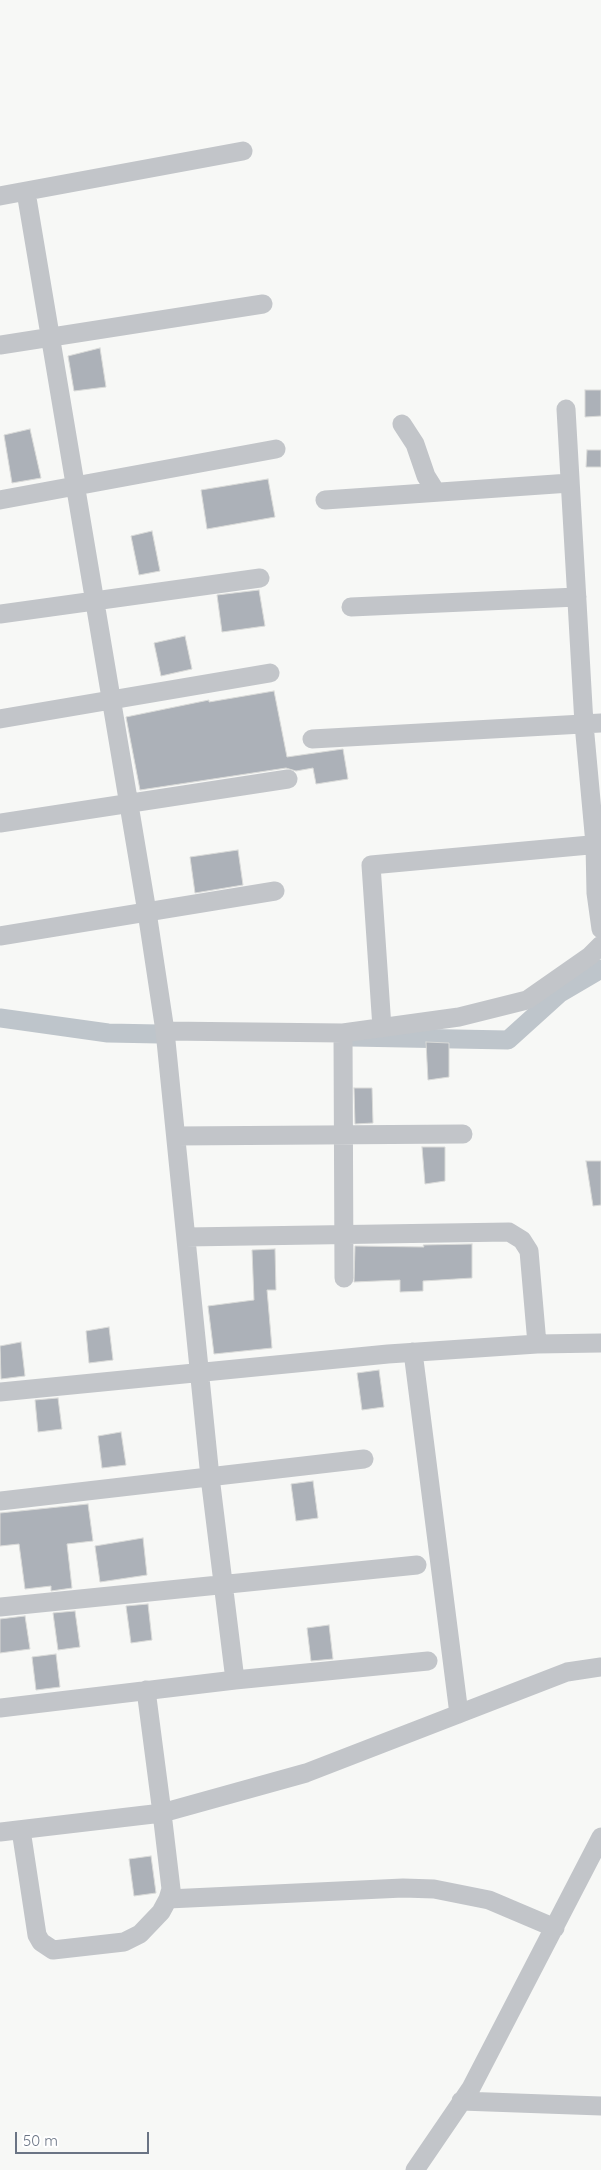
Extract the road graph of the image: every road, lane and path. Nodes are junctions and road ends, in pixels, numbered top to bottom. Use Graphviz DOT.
graph roads {
  1 [pos="243,151"];
  2 [pos="26,192"];
  3 [pos="0,196"];
  4 [pos="263,304"];
  5 [pos="50,336"];
  6 [pos="0,346"];
  7 [pos="566,409"];
  8 [pos="402,424"];
  9 [pos="276,448"];
  10 [pos="570,483"];
  11 [pos="75,486"];
  12 [pos="436,492"];
  13 [pos="0,500"];
  14 [pos="325,500"];
  15 [pos="260,578"];
  16 [pos="577,597"];
  17 [pos="95,601"];
  18 [pos="351,607"];
  19 [pos="0,614"];
  20 [pos="270,673"];
  21 [pos="112,700"];
  22 [pos="0,719"];
  23 [pos="592,724"];
  24 [pos="312,739"];
  25 [pos="288,779"];
  26 [pos="129,803"];
  27 [pos="0,822"];
  28 [pos="598,844"];
  29 [pos="275,891"];
  30 [pos="148,912"];
  31 [pos="601,929"];
  32 [pos="0,936"];
  33 [pos="601,945"];
  34 [pos="382,1028"];
  35 [pos="165,1031"];
  36 [pos="343,1033"];
  37 [pos="464,1134"];
  38 [pos="343,1135"];
  39 [pos="176,1136"];
  40 [pos="344,1235"];
  41 [pos="186,1237"];
  42 [pos="344,1278"];
  43 [pos="601,1343"];
  44 [pos="537,1344"];
  45 [pos="413,1352"];
  46 [pos="200,1373"];
  47 [pos="0,1392"];
  48 [pos="364,1460"];
  49 [pos="210,1477"];
  50 [pos="0,1501"];
  51 [pos="417,1565"];
  52 [pos="223,1584"];
  53 [pos="0,1606"];
  54 [pos="428,1661"];
  55 [pos="601,1667"];
  56 [pos="235,1680"];
  57 [pos="146,1690"];
  58 [pos="0,1708"];
  59 [pos="459,1714"];
  60 [pos="162,1813"];
  61 [pos="21,1830"];
  62 [pos="0,1832"];
  63 [pos="601,1837"];
  64 [pos="168,1899"];
  65 [pos="555,1928"];
  66 [pos="461,2101"];
  67 [pos="601,2106"];
  68 [pos="415,2170"];
  1 -- 2 [label="street"];
  2 -- 3 [label="street"];
  2 -- 5 [label="street"];
  4 -- 5 [label="street"];
  5 -- 6 [label="street"];
  5 -- 11 [label="street"];
  7 -- 10 [label="street"];
  8 -- 12 [label="street"];
  9 -- 11 [label="street"];
  10 -- 12 [label="street"];
  10 -- 16 [label="street"];
  11 -- 13 [label="street"];
  11 -- 17 [label="street"];
  12 -- 14 [label="street"];
  15 -- 17 [label="street"];
  16 -- 18 [label="street"];
  16 -- 23 [label="street"];
  17 -- 19 [label="street"];
  17 -- 21 [label="street"];
  20 -- 21 [label="street"];
  21 -- 22 [label="street"];
  21 -- 26 [label="street"];
  23 -- 24 [label="street"];
  23 -- 28 [label="street"];
  25 -- 26 [label="street"];
  26 -- 27 [label="street"];
  26 -- 30 [label="street"];
  28 -- 31 [label="street"];
  28 -- 34 [label="street"];
  29 -- 30 [label="street"];
  30 -- 32 [label="street"];
  30 -- 35 [label="street"];
  33 -- 34 [label="street"];
  34 -- 36 [label="street"];
  35 -- 36 [label="street"];
  35 -- 39 [label="street"];
  36 -- 38 [label="street"];
  37 -- 38 [label="street"];
  38 -- 39 [label="street"];
  38 -- 40 [label="street"];
  39 -- 41 [label="street"];
  40 -- 41 [label="street"];
  40 -- 42 [label="street"];
  40 -- 44 [label="street"];
  41 -- 46 [label="street"];
  43 -- 44 [label="street"];
  44 -- 45 [label="street"];
  45 -- 46 [label="street"];
  45 -- 59 [label="street"];
  46 -- 47 [label="street"];
  46 -- 49 [label="street"];
  48 -- 49 [label="street"];
  49 -- 50 [label="street"];
  49 -- 52 [label="street"];
  51 -- 52 [label="street"];
  52 -- 53 [label="street"];
  52 -- 56 [label="street"];
  54 -- 56 [label="street"];
  55 -- 59 [label="street"];
  56 -- 57 [label="street"];
  57 -- 58 [label="street"];
  57 -- 60 [label="street"];
  59 -- 60 [label="street"];
  60 -- 61 [label="street"];
  60 -- 64 [label="street"];
  61 -- 62 [label="street"];
  61 -- 64 [label="street"];
  63 -- 65 [label="street"];
  64 -- 65 [label="street"];
  65 -- 66 [label="street"];
  66 -- 67 [label="street"];
  66 -- 68 [label="street"];
}
